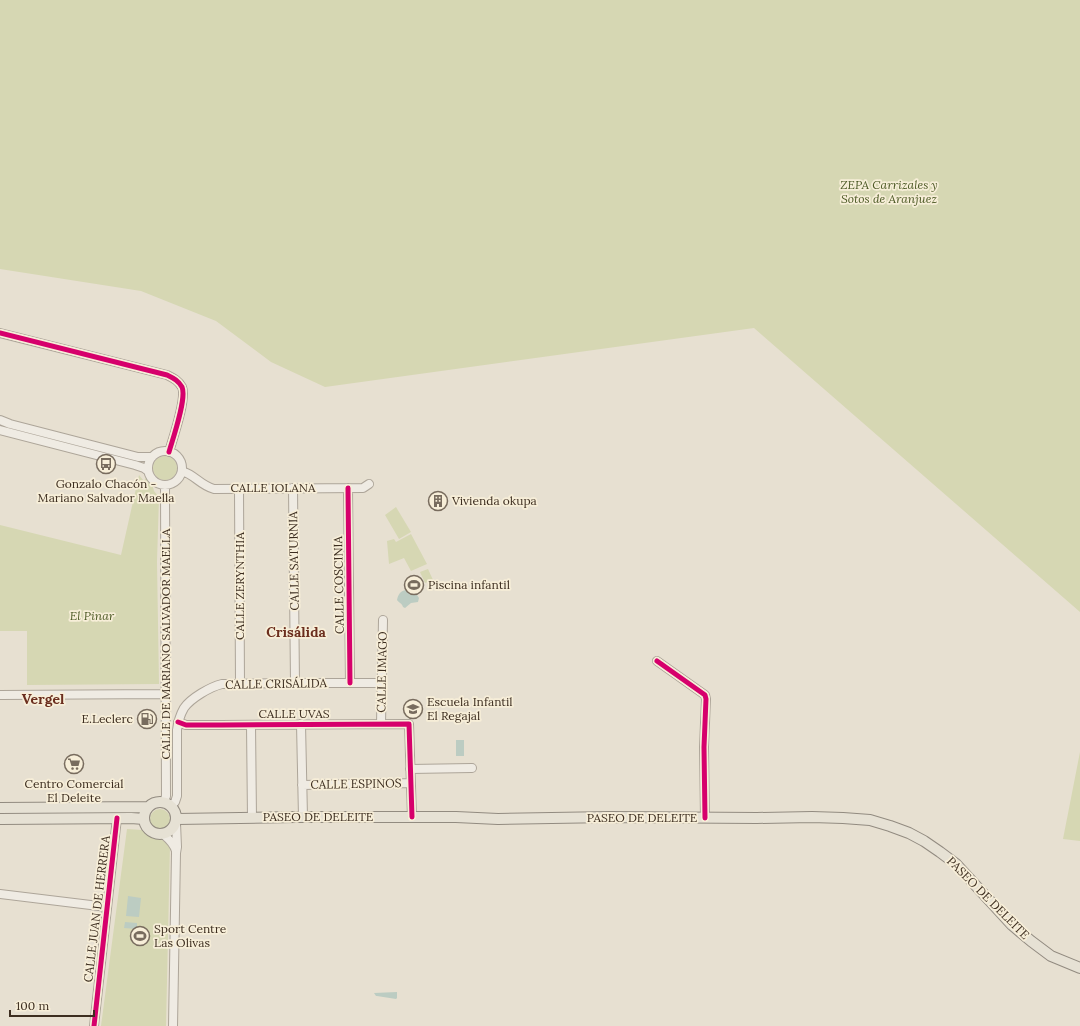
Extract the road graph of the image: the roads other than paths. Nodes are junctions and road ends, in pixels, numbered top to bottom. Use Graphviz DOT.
graph roads {
  1 [pos="0,335"];
  2 [pos="0,420"];
  3 [pos="0,430"];
  4 [pos="170,452"];
  5 [pos="152,457"];
  6 [pos="148,471"];
  7 [pos="182,471"];
  8 [pos="369,484"];
  9 [pos="165,485"];
  10 [pos="293,488"];
  11 [pos="348,488"];
  12 [pos="239,489"];
  13 [pos="383,620"];
  14 [pos="657,661"];
  15 [pos="295,683"];
  16 [pos="350,683"];
  17 [pos="381,683"];
  18 [pos="240,684"];
  19 [pos="166,694"];
  20 [pos="0,695"];
  21 [pos="178,722"];
  22 [pos="301,724"];
  23 [pos="381,724"];
  24 [pos="251,725"];
  25 [pos="472,768"];
  26 [pos="410,769"];
  27 [pos="410,783"];
  28 [pos="302,785"];
  29 [pos="168,804"];
  30 [pos="148,807"];
  31 [pos="0,808"];
  32 [pos="303,817"];
  33 [pos="412,817"];
  34 [pos="117,818"];
  35 [pos="252,818"];
  36 [pos="705,818"];
  37 [pos="0,819"];
  38 [pos="144,820"];
  39 [pos="176,821"];
  40 [pos="164,835"];
  41 [pos="176,853"];
  42 [pos="0,894"];
  43 [pos="107,907"];
  44 [pos="1080,968"];
  45 [pos="94,1026"];
  46 [pos="173,1026"];
  1 -- 4 [label="street"];
  2 -- 5 [label="street"];
  3 -- 6 [label="street"];
  4 -- 5 [label="street"];
  4 -- 7 [label="street"];
  5 -- 6 [label="street"];
  6 -- 9 [label="street"];
  7 -- 9 [label="street"];
  7 -- 12 [label="street, CALLE IOLANA"];
  8 -- 11 [label="street, CALLE IOLANA"];
  9 -- 19 [label="street, CALLE DE MARIANO SALVADOR MAELLA"];
  10 -- 11 [label="street, CALLE IOLANA"];
  10 -- 12 [label="street, CALLE IOLANA"];
  10 -- 15 [label="street, CALLE SATURNIA"];
  11 -- 16 [label="street, CALLE COSCINIA"];
  12 -- 18 [label="street, CALLE ZERYNTHIA"];
  13 -- 17 [label="street, CALLE IMAGO"];
  14 -- 36 [label="street"];
  15 -- 16 [label="street, CALLE CRISÁLIDA"];
  15 -- 18 [label="street, CALLE CRISÁLIDA"];
  16 -- 17 [label="street, CALLE CRISÁLIDA"];
  17 -- 23 [label="street, CALLE IMAGO"];
  18 -- 21 [label="street, CALLE CRISÁLIDA"];
  19 -- 20 [label="street"];
  19 -- 29 [label="street, CALLE DE MARIANO SALVADOR MAELLA"];
  21 -- 24 [label="street, CALLE UVAS"];
  21 -- 29 [label="street, CALLE CRISÁLIDA"];
  22 -- 23 [label="street, CALLE UVAS"];
  22 -- 24 [label="street, CALLE UVAS"];
  22 -- 28 [label="street"];
  23 -- 26 [label="street, CALLE UVAS"];
  24 -- 35 [label="street"];
  25 -- 26 [label="street"];
  26 -- 27 [label="street"];
  27 -- 28 [label="street, CALLE ESPINOS"];
  27 -- 33 [label="street"];
  28 -- 32 [label="street"];
  29 -- 30 [label="main road"];
  29 -- 39 [label="main road"];
  30 -- 31 [label="main road"];
  30 -- 38 [label="main road"];
  32 -- 33 [label="main road, PASEO DE DELEITE"];
  32 -- 35 [label="main road, PASEO DE DELEITE"];
  33 -- 36 [label="main road, PASEO DE DELEITE"];
  34 -- 37 [label="main road"];
  34 -- 38 [label="main road"];
  34 -- 43 [label="street, CALLE JUAN DE HERRERA"];
  35 -- 39 [label="main road, PASEO DE DELEITE"];
  36 -- 44 [label="main road, PASEO DE DELEITE"];
  38 -- 40 [label="main road"];
  39 -- 40 [label="main road"];
  39 -- 41 [label="street"];
  40 -- 41 [label="street"];
  41 -- 46 [label="street"];
  42 -- 43 [label="street"];
  43 -- 45 [label="street, CALLE JUAN DE HERRERA"];
}
